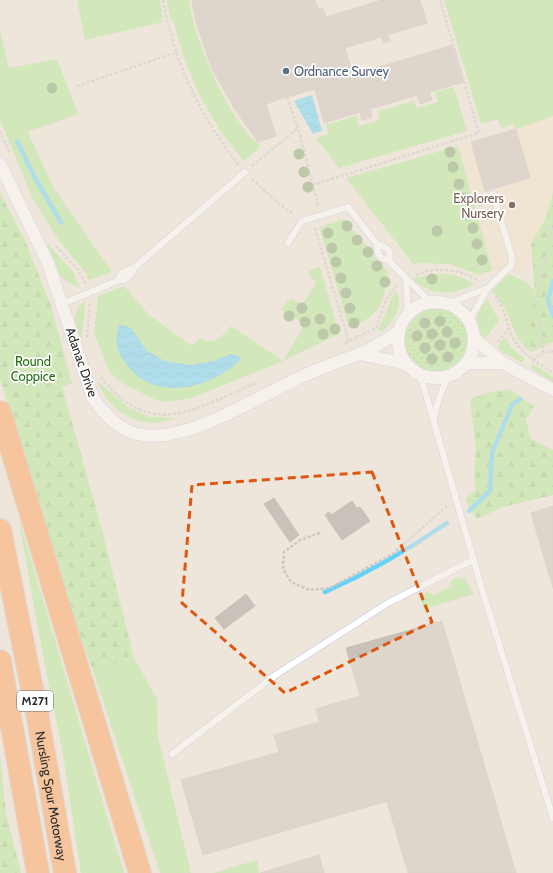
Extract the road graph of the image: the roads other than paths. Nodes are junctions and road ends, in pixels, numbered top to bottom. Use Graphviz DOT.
graph roads {
  1 [pos="0,164"];
  2 [pos="245,172"];
  3 [pos="493,194"];
  4 [pos="288,243"];
  5 [pos="406,279"];
  6 [pos="488,288"];
  7 [pos="431,303"];
  8 [pos="62,304"];
  9 [pos="447,304"];
  10 [pos="408,314"];
  11 [pos="469,321"];
  12 [pos="399,332"];
  13 [pos="474,338"];
  14 [pos="360,354"];
  15 [pos="466,363"];
  16 [pos="503,363"];
  17 [pos="407,364"];
  18 [pos="420,374"];
  19 [pos="450,375"];
  20 [pos="553,390"];
  21 [pos="0,412"];
  22 [pos="434,421"];
  23 [pos="0,530"];
  24 [pos="473,560"];
  25 [pos="0,661"];
  26 [pos="172,754"];
  27 [pos="553,818"];
  28 [pos="38,873"];
  29 [pos="65,873"];
  30 [pos="140,873"];
  1 -- 8 [label="street, Adanac Drive"];
  2 -- 8 [label="lane"];
  3 -- 6 [label="lane"];
  4 -- 5 [label="lane"];
  5 -- 7 [label="lane"];
  5 -- 10 [label="lane"];
  6 -- 9 [label="lane"];
  6 -- 11 [label="lane"];
  7 -- 9 [label="street"];
  7 -- 10 [label="street"];
  8 -- 14 [label="street, Adanac Drive"];
  9 -- 11 [label="street"];
  10 -- 12 [label="street"];
  11 -- 13 [label="street"];
  12 -- 14 [label="street, Adanac Drive"];
  12 -- 17 [label="street"];
  13 -- 15 [label="street"];
  13 -- 16 [label="street"];
  14 -- 17 [label="street, Adanac Drive"];
  15 -- 16 [label="street"];
  15 -- 19 [label="street"];
  16 -- 20 [label="street"];
  17 -- 18 [label="street"];
  18 -- 19 [label="street"];
  18 -- 22 [label="lane"];
  19 -- 22 [label="lane"];
  21 -- 30 [label="highway"];
  22 -- 24 [label="lane"];
  23 -- 29 [label="highway, Nursling Spur Motorway / M271"];
  24 -- 26 [label="lane"];
  24 -- 27 [label="lane"];
  25 -- 28 [label="highway, M271"];
}
